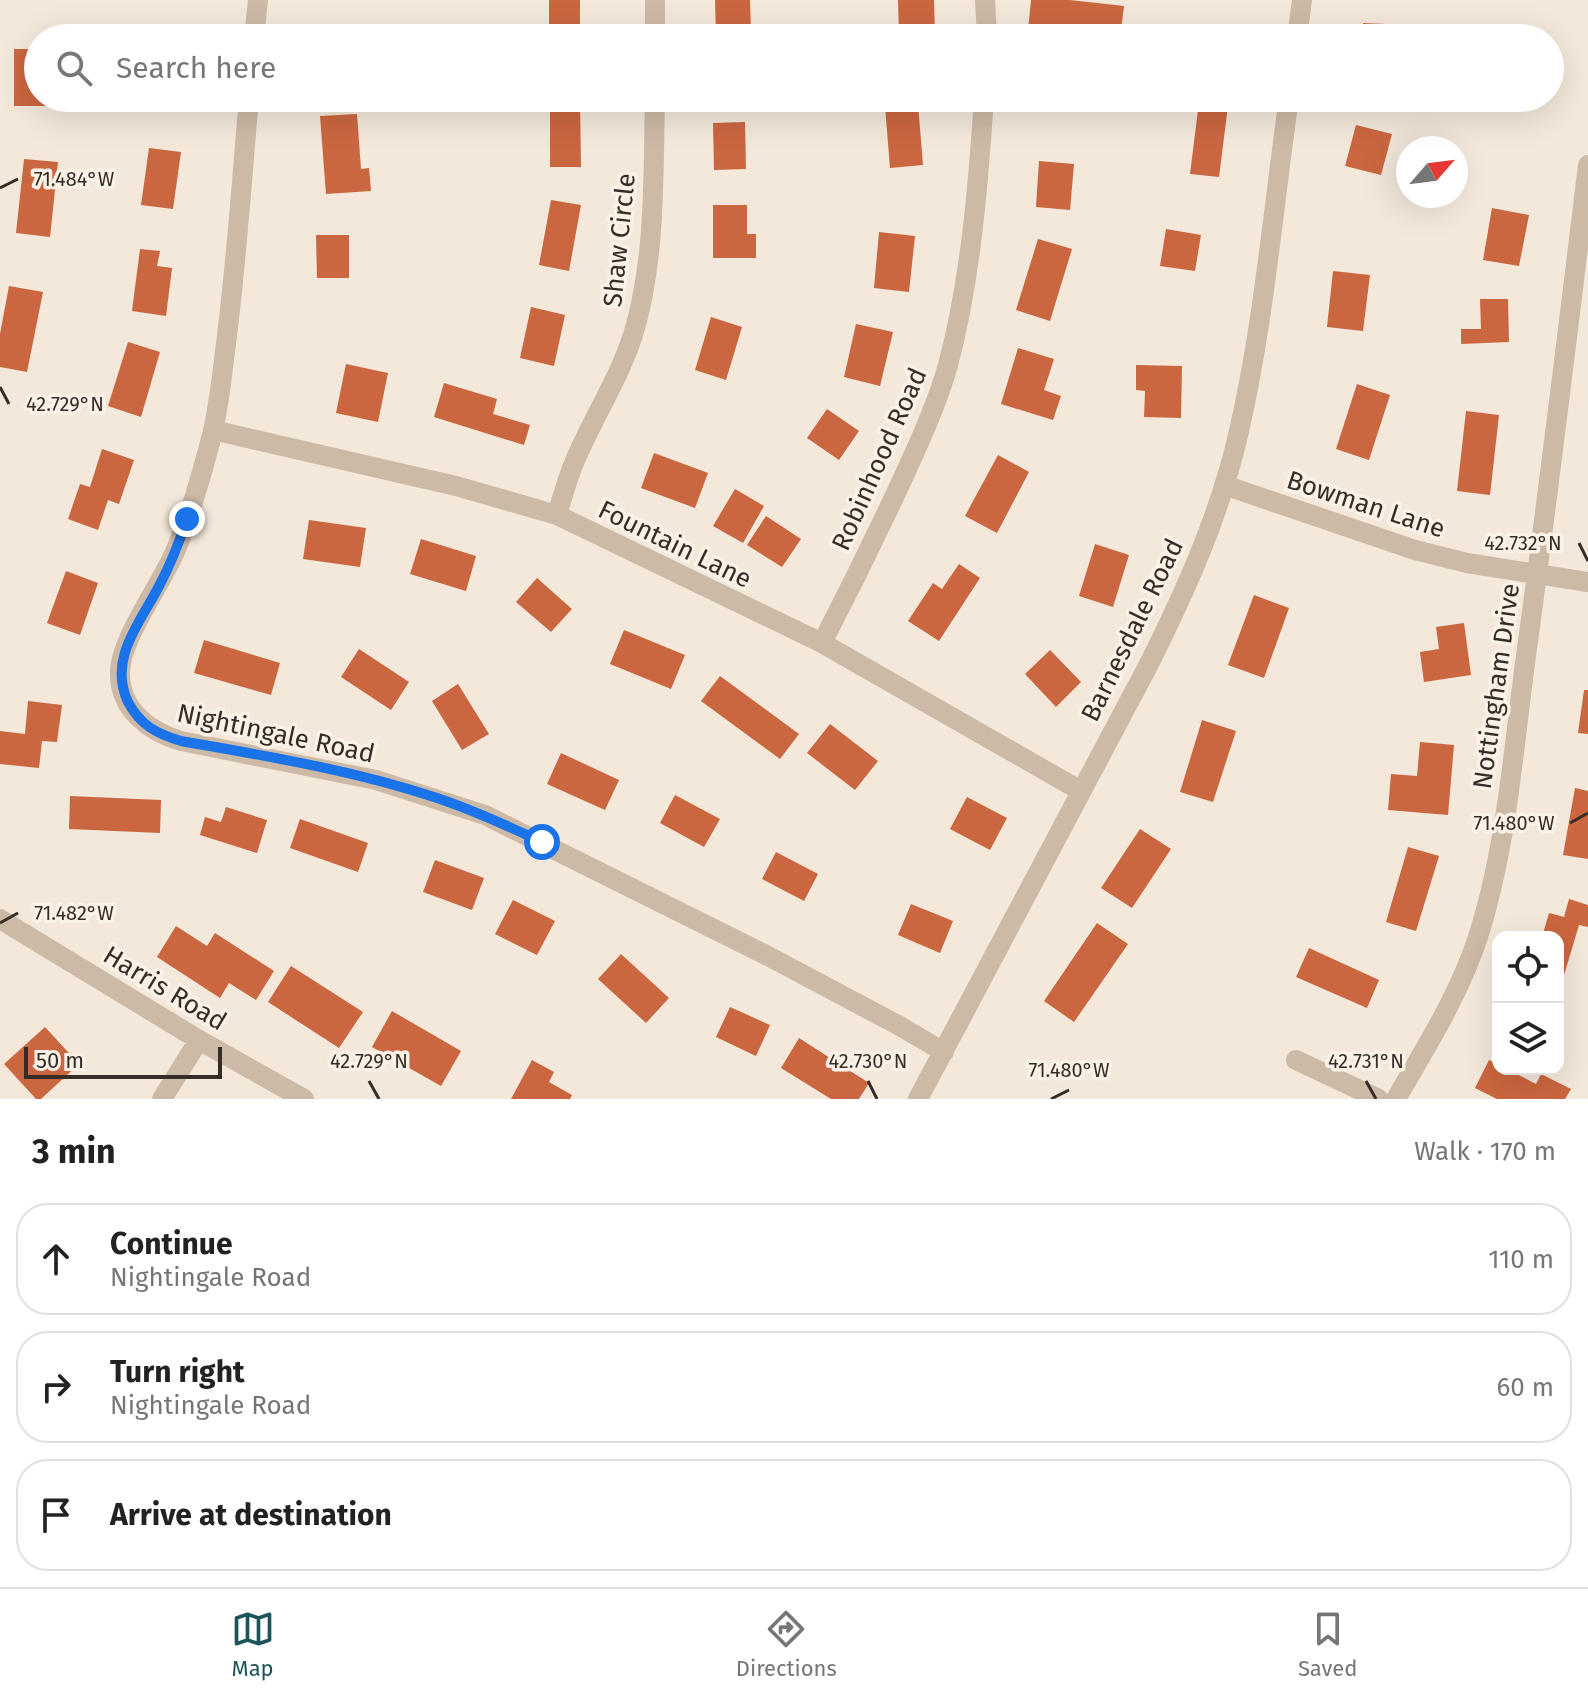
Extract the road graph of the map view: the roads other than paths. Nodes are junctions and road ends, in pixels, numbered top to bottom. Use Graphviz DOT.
graph roads {
  1 [pos="258,0"];
  2 [pos="655,0"];
  3 [pos="985,0"];
  4 [pos="1302,0"];
  5 [pos="255,24"];
  6 [pos="655,24"];
  7 [pos="986,24"];
  8 [pos="1299,24"];
  9 [pos="248,112"];
  10 [pos="654,112"];
  11 [pos="983,112"];
  12 [pos="1287,112"];
  13 [pos="1588,165"];
  14 [pos="213,430"];
  15 [pos="1224,485"];
  16 [pos="557,515"];
  17 [pos="1538,574"];
  18 [pos="1588,582"];
  19 [pos="822,643"];
  20 [pos="1081,791"];
  21 [pos="0,919"];
  22 [pos="199,1040"];
  23 [pos="944,1052"];
  24 [pos="1296,1060"];
  25 [pos="162,1099"];
  26 [pos="304,1099"];
  27 [pos="918,1099"];
  28 [pos="1379,1099"];
  29 [pos="1396,1099"];
  1 -- 5 [label="street"];
  2 -- 6 [label="street"];
  3 -- 7 [label="street"];
  4 -- 8 [label="street"];
  9 -- 14 [label="street, Nightingale Road"];
  10 -- 16 [label="street, Shaw Circle"];
  11 -- 19 [label="street, Robinhood Road"];
  12 -- 15 [label="street, Barnesdale Road"];
  13 -- 17 [label="street, Nottingham Drive"];
  14 -- 16 [label="street, Fountain Lane"];
  14 -- 23 [label="street, Nightingale Road"];
  15 -- 17 [label="street, Bowman Lane"];
  15 -- 20 [label="street, Barnesdale Road"];
  16 -- 19 [label="street, Fountain Lane"];
  17 -- 18 [label="street, Bowman Lane"];
  17 -- 29 [label="street, Nottingham Drive"];
  19 -- 20 [label="street, Fountain Lane"];
  20 -- 23 [label="street, Barnesdale Road"];
  21 -- 22 [label="street, Harris Road"];
  22 -- 25 [label="street"];
  22 -- 26 [label="street, Harris Road"];
  23 -- 27 [label="street, Barnesdale Road"];
  24 -- 28 [label="street"];
}
